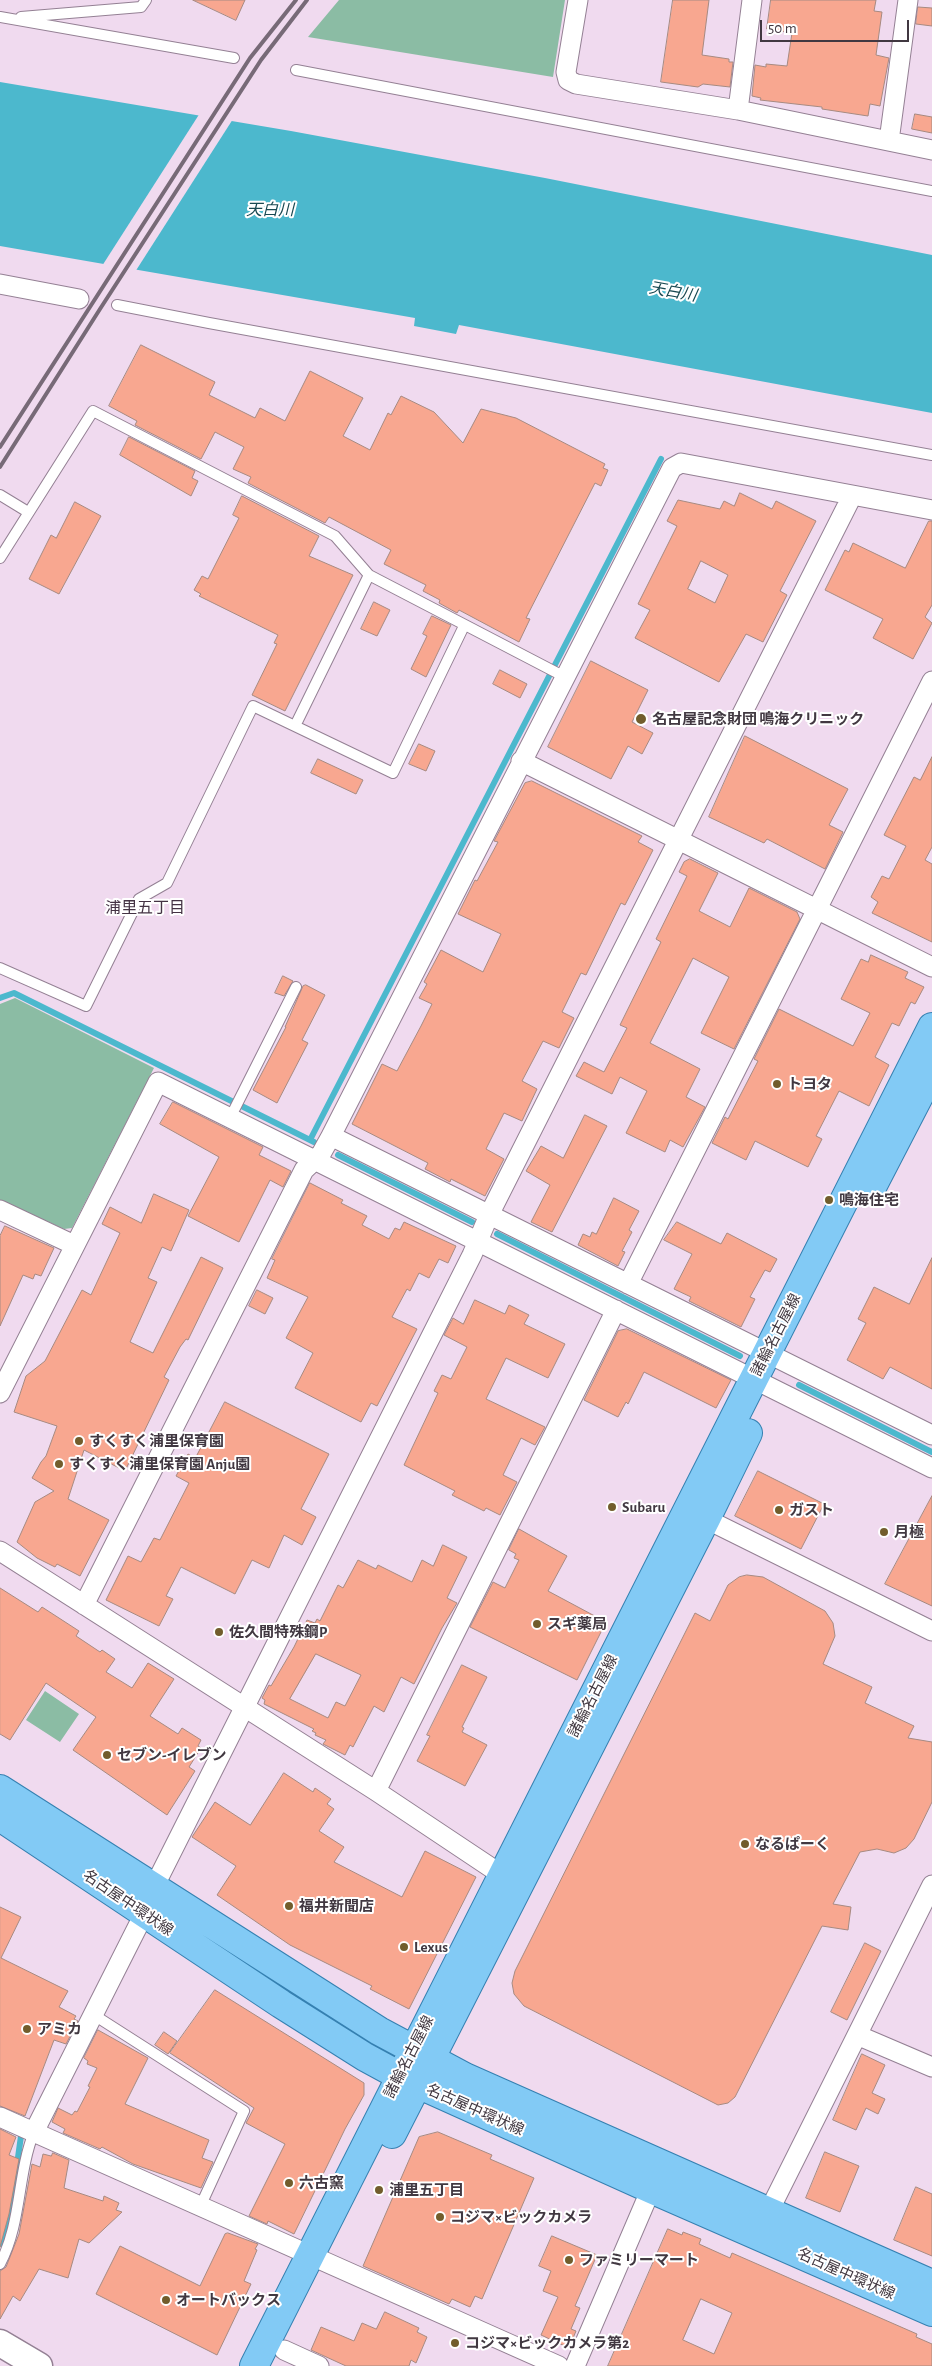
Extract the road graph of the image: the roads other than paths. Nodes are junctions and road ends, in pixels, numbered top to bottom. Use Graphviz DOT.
graph roads {
  1 [pos="146,0"];
  2 [pos="578,0"];
  3 [pos="752,0"];
  4 [pos="908,0"];
  5 [pos="3,18"];
  6 [pos="234,58"];
  7 [pos="296,70"];
  8 [pos="738,110"];
  9 [pos="888,141"];
  10 [pos="932,150"];
  11 [pos="932,191"];
  12 [pos="0,284"];
  13 [pos="79,299"];
  14 [pos="118,305"];
  15 [pos="932,456"];
  16 [pos="0,495"];
  17 [pos="852,496"];
  18 [pos="932,510"];
  19 [pos="28,512"];
  20 [pos="0,558"];
  21 [pos="369,575"];
  22 [pos="464,626"];
  23 [pos="565,677"];
  24 [pos="932,681"];
  25 [pos="295,726"];
  26 [pos="521,761"];
  27 [pos="679,841"];
  28 [pos="817,908"];
  29 [pos="932,967"];
  30 [pos="0,968"];
  31 [pos="296,987"];
  32 [pos="932,1027"];
  33 [pos="932,1071"];
  34 [pos="234,1108"];
  35 [pos="331,1136"];
  36 [pos="315,1160"];
  37 [pos="0,1210"];
  38 [pos="489,1215"];
  39 [pos="478,1241"];
  40 [pos="74,1244"];
  41 [pos="628,1284"];
  42 [pos="616,1310"];
  43 [pos="775,1356"];
  44 [pos="762,1383"];
  45 [pos="0,1393"];
  46 [pos="932,1435"];
  47 [pos="932,1468"];
  48 [pos="697,1514"];
  49 [pos="0,1551"];
  50 [pos="84,1605"];
  51 [pos="932,1631"];
  52 [pos="243,1708"];
  53 [pos="0,1789"];
  54 [pos="376,1791"];
  55 [pos="0,1817"];
  56 [pos="502,1875"];
  57 [pos="932,1885"];
  58 [pos="154,1887"];
  59 [pos="144,1914"];
  60 [pos="94,2015"];
  61 [pos="857,2035"];
  62 [pos="421,2055"];
  63 [pos="932,2068"];
  64 [pos="409,2080"];
  65 [pos="0,2117"];
  66 [pos="34,2132"];
  67 [pos="651,2189"];
  68 [pos="200,2207"];
  69 [pos="769,2211"];
  70 [pos="318,2259"];
  71 [pos="0,2264"];
  72 [pos="932,2284"];
  73 [pos="932,2312"];
  74 [pos="0,2343"];
  75 [pos="280,2358"];
  76 [pos="39,2366"];
  77 [pos="254,2366"];
  78 [pos="318,2366"];
  79 [pos="559,2366"];
  80 [pos="575,2366"];
  1 -- 5 [label="lane"];
  2 -- 8 [label="street"];
  3 -- 8 [label="street"];
  4 -- 9 [label="street"];
  5 -- 6 [label="lane"];
  7 -- 11 [label="lane"];
  8 -- 9 [label="street"];
  9 -- 10 [label="street"];
  12 -- 13 [label="street"];
  14 -- 15 [label="lane"];
  16 -- 19 [label="lane"];
  17 -- 18 [label="street"];
  17 -- 23 [label="street"];
  17 -- 27 [label="street"];
  19 -- 20 [label="lane"];
  19 -- 21 [label="lane"];
  21 -- 22 [label="lane"];
  21 -- 25 [label="lane"];
  22 -- 23 [label="lane"];
  22 -- 25 [label="lane"];
  23 -- 26 [label="street"];
  24 -- 28 [label="street"];
  25 -- 30 [label="lane"];
  26 -- 27 [label="street"];
  26 -- 35 [label="street"];
  27 -- 28 [label="street"];
  27 -- 38 [label="street"];
  28 -- 29 [label="street"];
  28 -- 41 [label="street"];
  31 -- 34 [label="lane"];
  32 -- 43 [label="main road, 諸輪名古屋線"];
  33 -- 43 [label="main road, 諸輪名古屋線"];
  34 -- 36 [label="street"];
  34 -- 40 [label="street"];
  35 -- 36 [label="street"];
  35 -- 38 [label="street"];
  36 -- 39 [label="street"];
  36 -- 50 [label="street"];
  37 -- 40 [label="street"];
  38 -- 39 [label="street"];
  38 -- 41 [label="street"];
  39 -- 42 [label="street"];
  39 -- 52 [label="street"];
  40 -- 45 [label="street"];
  41 -- 43 [label="street"];
  42 -- 44 [label="street"];
  42 -- 54 [label="street"];
  43 -- 44 [label="main road, 諸輪名古屋線"];
  43 -- 46 [label="street"];
  44 -- 47 [label="street"];
  44 -- 48 [label="main road, 諸輪名古屋線"];
  48 -- 51 [label="street"];
  48 -- 56 [label="main road, 諸輪名古屋線"];
  48 -- 62 [label="main road, 諸輪名古屋線"];
  49 -- 50 [label="street"];
  50 -- 52 [label="street"];
  52 -- 54 [label="street"];
  52 -- 58 [label="street"];
  53 -- 58 [label="main road, 名古屋中環状線"];
  54 -- 56 [label="street"];
  55 -- 59 [label="main road, 名古屋中環状線"];
  56 -- 62 [label="main road, 諸輪名古屋線"];
  57 -- 61 [label="street"];
  58 -- 62 [label="main road, 名古屋中環状線"];
  59 -- 60 [label="street"];
  59 -- 64 [label="main road, 名古屋中環状線"];
  60 -- 66 [label="street"];
  60 -- 68 [label="lane"];
  61 -- 63 [label="street"];
  61 -- 69 [label="street"];
  62 -- 64 [label="main road, 諸輪名古屋線"];
  62 -- 69 [label="main road, 名古屋中環状線"];
  64 -- 67 [label="main road, 名古屋中環状線"];
  64 -- 70 [label="main road, 諸輪名古屋線"];
  65 -- 66 [label="street"];
  66 -- 68 [label="street"];
  66 -- 71 [label="lane"];
  67 -- 73 [label="main road, 名古屋中環状線"];
  67 -- 80 [label="street"];
  68 -- 70 [label="street"];
  69 -- 72 [label="main road, 名古屋中環状線"];
  70 -- 75 [label="main road, 諸輪名古屋線"];
  70 -- 77 [label="main road, 諸輪名古屋線"];
  70 -- 79 [label="street"];
  74 -- 76 [label="main road"];
  75 -- 78 [label="street"];
}
